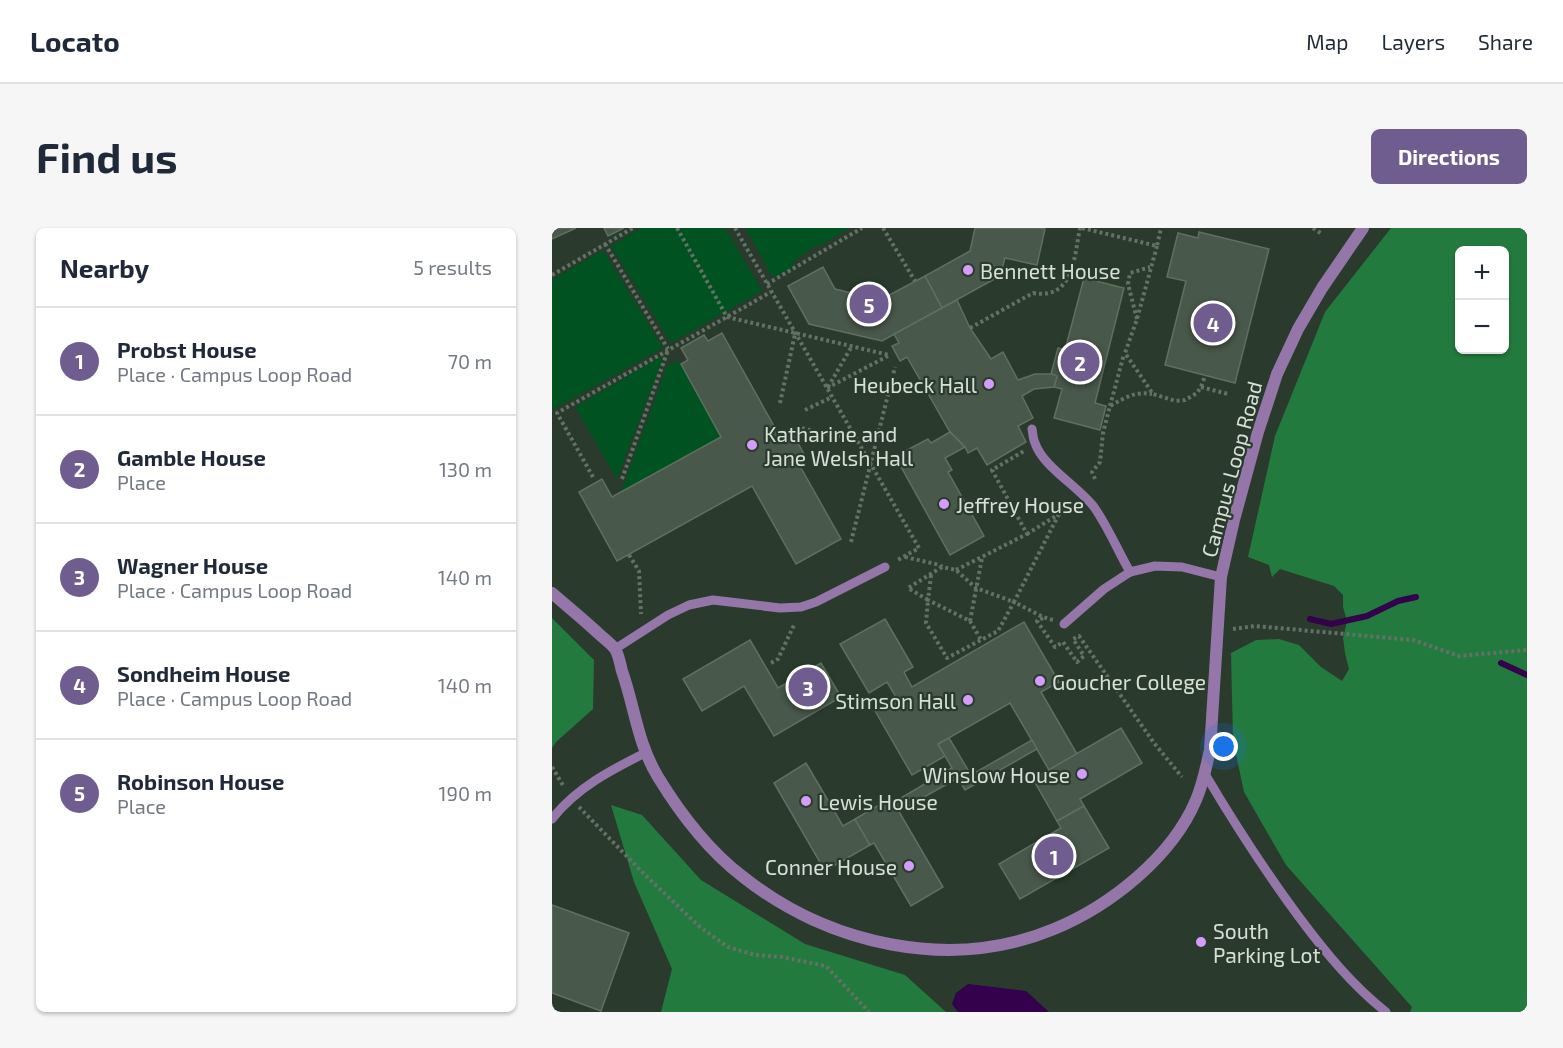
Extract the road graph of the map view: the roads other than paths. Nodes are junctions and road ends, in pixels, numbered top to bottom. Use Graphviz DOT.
graph roads {
  1 [pos="1363,228"];
  2 [pos="1032,429"];
  3 [pos="885,567"];
  4 [pos="1131,572"];
  5 [pos="1221,577"];
  6 [pos="552,593"];
  7 [pos="1064,624"];
  8 [pos="615,649"];
  9 [pos="645,753"];
  10 [pos="1205,774"];
  11 [pos="552,819"];
  12 [pos="1386,1012"];
  1 -- 5 [label="street, Campus Loop Road"];
  2 -- 4 [label="lane"];
  3 -- 8 [label="lane"];
  4 -- 5 [label="lane"];
  4 -- 7 [label="lane"];
  5 -- 10 [label="street, Campus Loop Road"];
  6 -- 8 [label="street, Campus Loop Road"];
  8 -- 9 [label="street, Campus Loop Road"];
  9 -- 10 [label="street, Campus Loop Road"];
  9 -- 11 [label="lane"];
  10 -- 12 [label="lane"];
}
